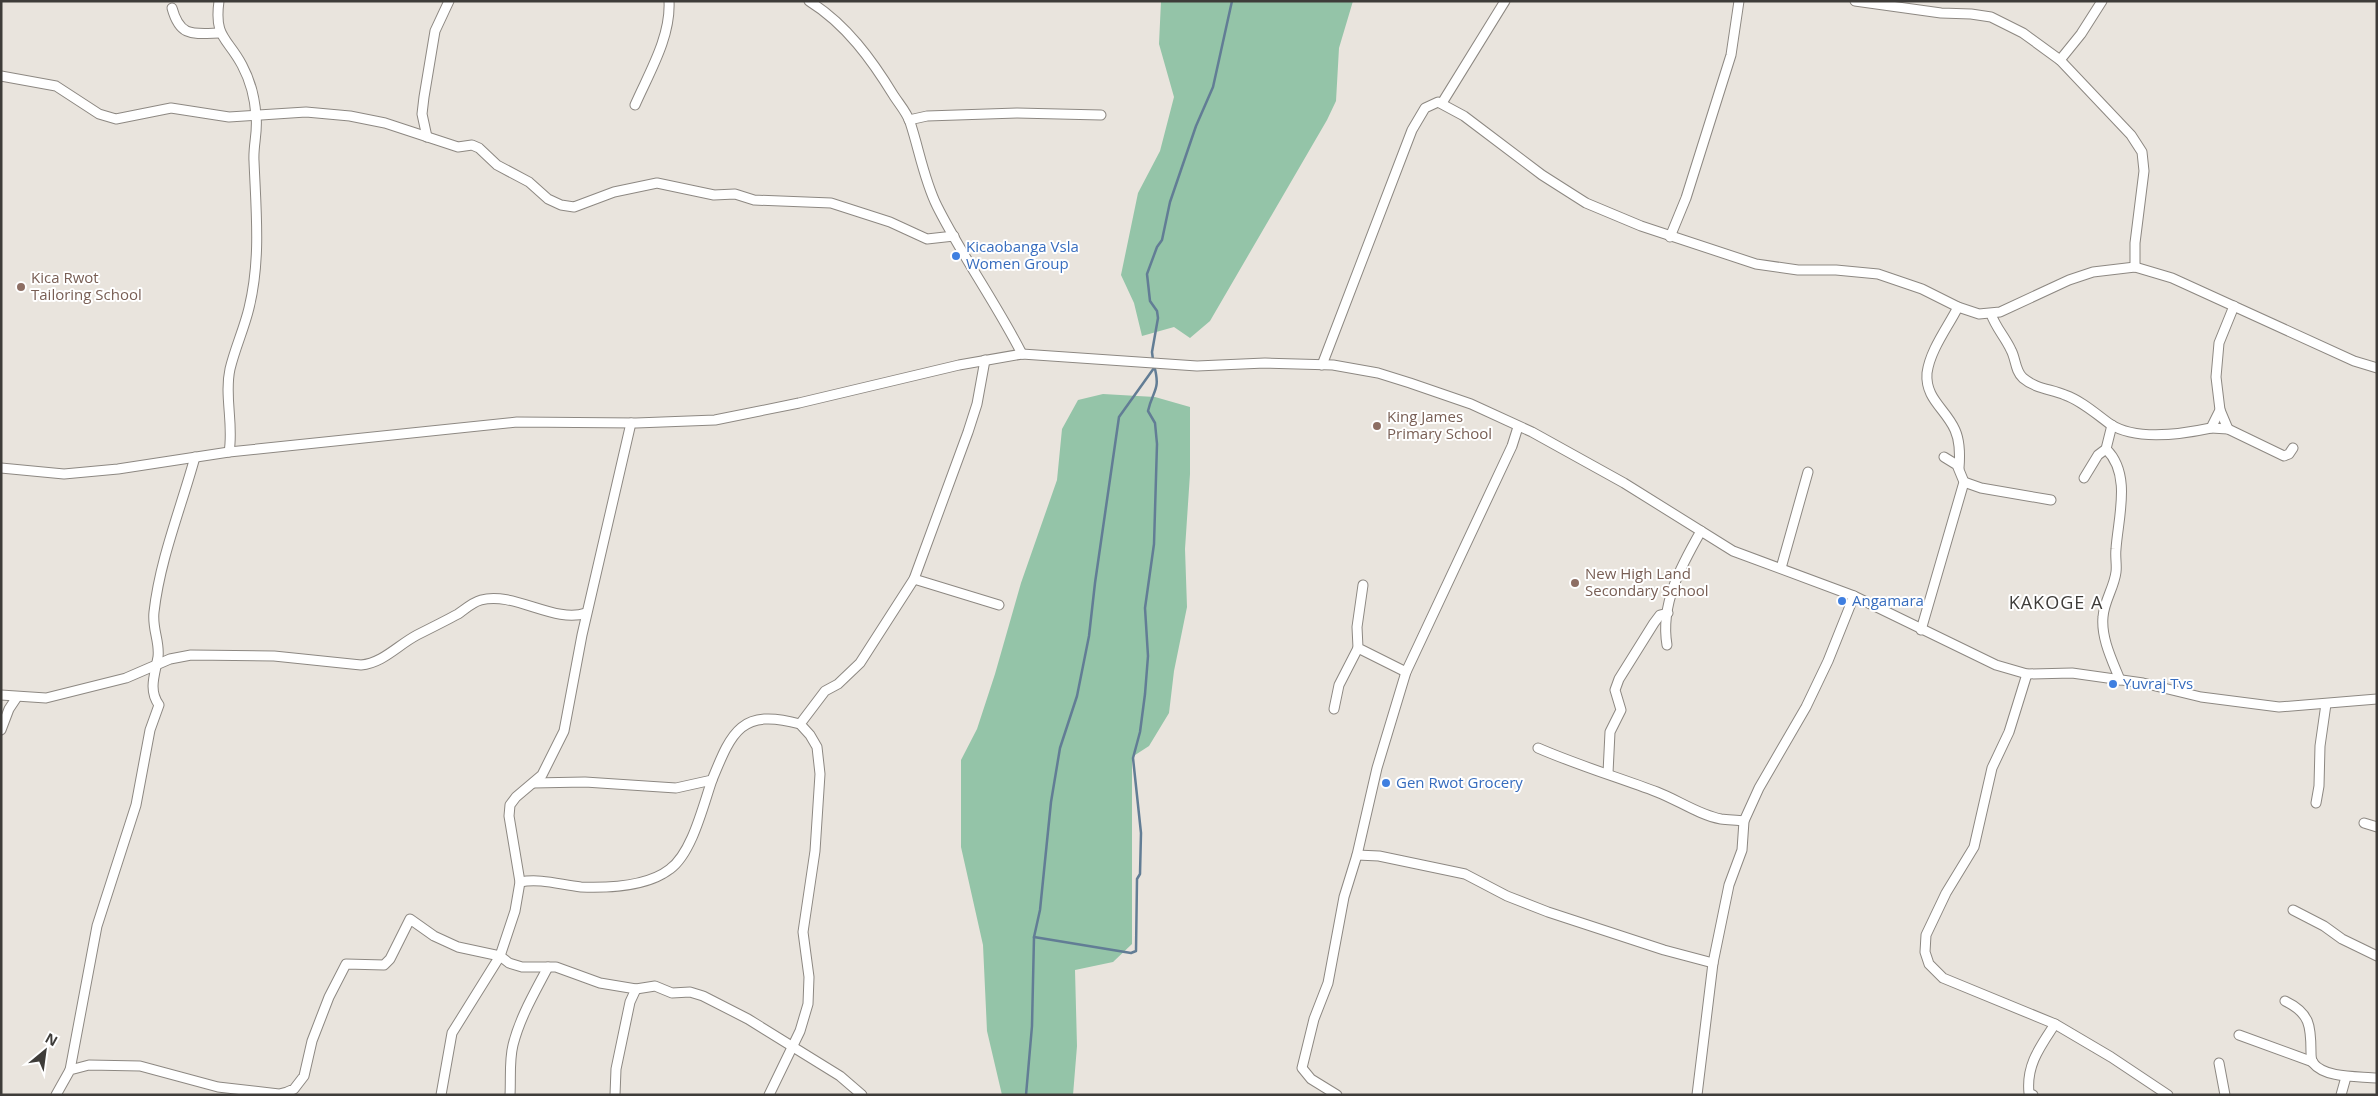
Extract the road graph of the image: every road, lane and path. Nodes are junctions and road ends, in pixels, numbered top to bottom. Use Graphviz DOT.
graph roads {
  1 [pos="219,1"];
  2 [pos="449,1"];
  3 [pos="669,1"];
  4 [pos="809,1"];
  5 [pos="1505,1"];
  6 [pos="1738,1"];
  7 [pos="1855,1"];
  8 [pos="2102,1"];
  9 [pos="172,8"];
  10 [pos="219,33"];
  11 [pos="2060,60"];
  12 [pos="1,76"];
  13 [pos="1442,103"];
  14 [pos="635,104"];
  15 [pos="256,115"];
  16 [pos="1101,115"];
  17 [pos="909,120"];
  18 [pos="427,137"];
  19 [pos="954,236"];
  20 [pos="1670,237"];
  21 [pos="2136,267"];
  22 [pos="2234,306"];
  23 [pos="1958,307"];
  24 [pos="1991,314"];
  25 [pos="1022,354"];
  26 [pos="985,360"];
  27 [pos="1322,364"];
  28 [pos="2377,368"];
  29 [pos="2220,410"];
  30 [pos="630,422"];
  31 [pos="2112,425"];
  32 [pos="1518,427"];
  33 [pos="2211,428"];
  34 [pos="2228,429"];
  35 [pos="2293,448"];
  36 [pos="2106,449"];
  37 [pos="229,452"];
  38 [pos="1944,456"];
  39 [pos="195,457"];
  40 [pos="1,468"];
  41 [pos="1960,468"];
  42 [pos="1808,472"];
  43 [pos="2084,478"];
  44 [pos="1964,482"];
  45 [pos="2051,500"];
  46 [pos="1701,531"];
  47 [pos="1781,568"];
  48 [pos="914,579"];
  49 [pos="1363,585"];
  50 [pos="1854,596"];
  51 [pos="999,605"];
  52 [pos="586,613"];
  53 [pos="1668,613"];
  54 [pos="1921,630"];
  55 [pos="1667,645"];
  56 [pos="1358,648"];
  57 [pos="156,666"];
  58 [pos="1406,672"];
  59 [pos="2027,674"];
  60 [pos="2120,680"];
  61 [pos="1,694"];
  62 [pos="17,697"];
  63 [pos="2377,699"];
  64 [pos="2326,704"];
  65 [pos="1334,710"];
  66 [pos="800,724"];
  67 [pos="1,730"];
  68 [pos="1538,748"];
  69 [pos="1608,773"];
  70 [pos="712,780"];
  71 [pos="533,783"];
  72 [pos="2316,803"];
  73 [pos="1744,821"];
  74 [pos="2364,823"];
  75 [pos="2377,827"];
  76 [pos="1357,855"];
  77 [pos="520,882"];
  78 [pos="2293,910"];
  79 [pos="500,956"];
  80 [pos="2377,956"];
  81 [pos="1713,963"];
  82 [pos="548,967"];
  83 [pos="636,989"];
  84 [pos="2285,1001"];
  85 [pos="2055,1024"];
  86 [pos="2239,1035"];
  87 [pos="791,1047"];
  88 [pos="2313,1062"];
  89 [pos="2219,1063"];
  90 [pos="70,1070"];
  91 [pos="2346,1077"];
  92 [pos="2377,1078"];
  93 [pos="56,1095"];
  94 [pos="440,1095"];
  95 [pos="510,1095"];
  96 [pos="615,1095"];
  97 [pos="769,1095"];
  98 [pos="862,1095"];
  99 [pos="1337,1095"];
  100 [pos="1697,1095"];
  101 [pos="2033,1095"];
  102 [pos="2168,1095"];
  103 [pos="2225,1095"];
  104 [pos="2340,1095"];
  1 -- 10 [label="street"];
  2 -- 18 [label="street"];
  3 -- 14 [label="street"];
  4 -- 17 [label="street"];
  5 -- 13 [label="street"];
  6 -- 20 [label="street"];
  7 -- 11 [label="street"];
  8 -- 11 [label="street"];
  9 -- 10 [label="street"];
  10 -- 15 [label="street"];
  11 -- 21 [label="street"];
  12 -- 15 [label="street"];
  13 -- 20 [label="street"];
  13 -- 27 [label="street"];
  15 -- 18 [label="street"];
  15 -- 37 [label="street"];
  16 -- 17 [label="street"];
  17 -- 19 [label="street"];
  18 -- 19 [label="street"];
  19 -- 25 [label="street"];
  20 -- 23 [label="street"];
  21 -- 22 [label="street"];
  21 -- 24 [label="street"];
  22 -- 28 [label="street"];
  22 -- 29 [label="street"];
  23 -- 24 [label="street"];
  23 -- 41 [label="street"];
  24 -- 31 [label="street"];
  25 -- 26 [label="street"];
  25 -- 27 [label="street"];
  26 -- 30 [label="street"];
  26 -- 48 [label="street"];
  27 -- 32 [label="street"];
  29 -- 33 [label="street"];
  29 -- 34 [label="street"];
  30 -- 37 [label="street"];
  30 -- 52 [label="street"];
  31 -- 33 [label="street"];
  31 -- 36 [label="street"];
  32 -- 46 [label="street"];
  32 -- 58 [label="street"];
  33 -- 34 [label="street"];
  34 -- 35 [label="street"];
  36 -- 43 [label="street"];
  36 -- 60 [label="street"];
  37 -- 39 [label="street"];
  38 -- 41 [label="street"];
  39 -- 40 [label="street"];
  39 -- 57 [label="street"];
  41 -- 44 [label="street"];
  42 -- 47 [label="street"];
  44 -- 45 [label="street"];
  44 -- 54 [label="street"];
  46 -- 47 [label="street"];
  46 -- 53 [label="street"];
  47 -- 50 [label="street"];
  48 -- 51 [label="street"];
  48 -- 66 [label="street"];
  49 -- 56 [label="street"];
  50 -- 54 [label="street"];
  50 -- 73 [label="street"];
  52 -- 57 [label="street"];
  52 -- 71 [label="street"];
  53 -- 55 [label="street"];
  53 -- 69 [label="street"];
  54 -- 59 [label="street"];
  56 -- 58 [label="street"];
  56 -- 65 [label="street"];
  57 -- 62 [label="street"];
  57 -- 90 [label="street"];
  58 -- 76 [label="street"];
  59 -- 60 [label="street"];
  59 -- 85 [label="street"];
  60 -- 64 [label="street"];
  61 -- 62 [label="street"];
  62 -- 67 [label="street"];
  63 -- 64 [label="street"];
  64 -- 72 [label="street"];
  66 -- 70 [label="street"];
  66 -- 87 [label="street"];
  68 -- 69 [label="street"];
  69 -- 73 [label="street"];
  70 -- 71 [label="street"];
  70 -- 77 [label="street"];
  71 -- 77 [label="street"];
  73 -- 81 [label="street"];
  74 -- 75 [label="street"];
  76 -- 81 [label="street"];
  76 -- 99 [label="street"];
  77 -- 79 [label="street"];
  78 -- 80 [label="street"];
  79 -- 82 [label="street"];
  79 -- 90 [label="street"];
  79 -- 94 [label="street"];
  81 -- 100 [label="street"];
  82 -- 83 [label="street"];
  82 -- 95 [label="street"];
  83 -- 87 [label="street"];
  83 -- 96 [label="street"];
  84 -- 88 [label="street"];
  85 -- 101 [label="street"];
  85 -- 102 [label="street"];
  86 -- 88 [label="street"];
  87 -- 97 [label="street"];
  87 -- 98 [label="street"];
  88 -- 91 [label="street"];
  89 -- 103 [label="street"];
  90 -- 93 [label="street"];
  91 -- 92 [label="street"];
  91 -- 104 [label="street"];
}
